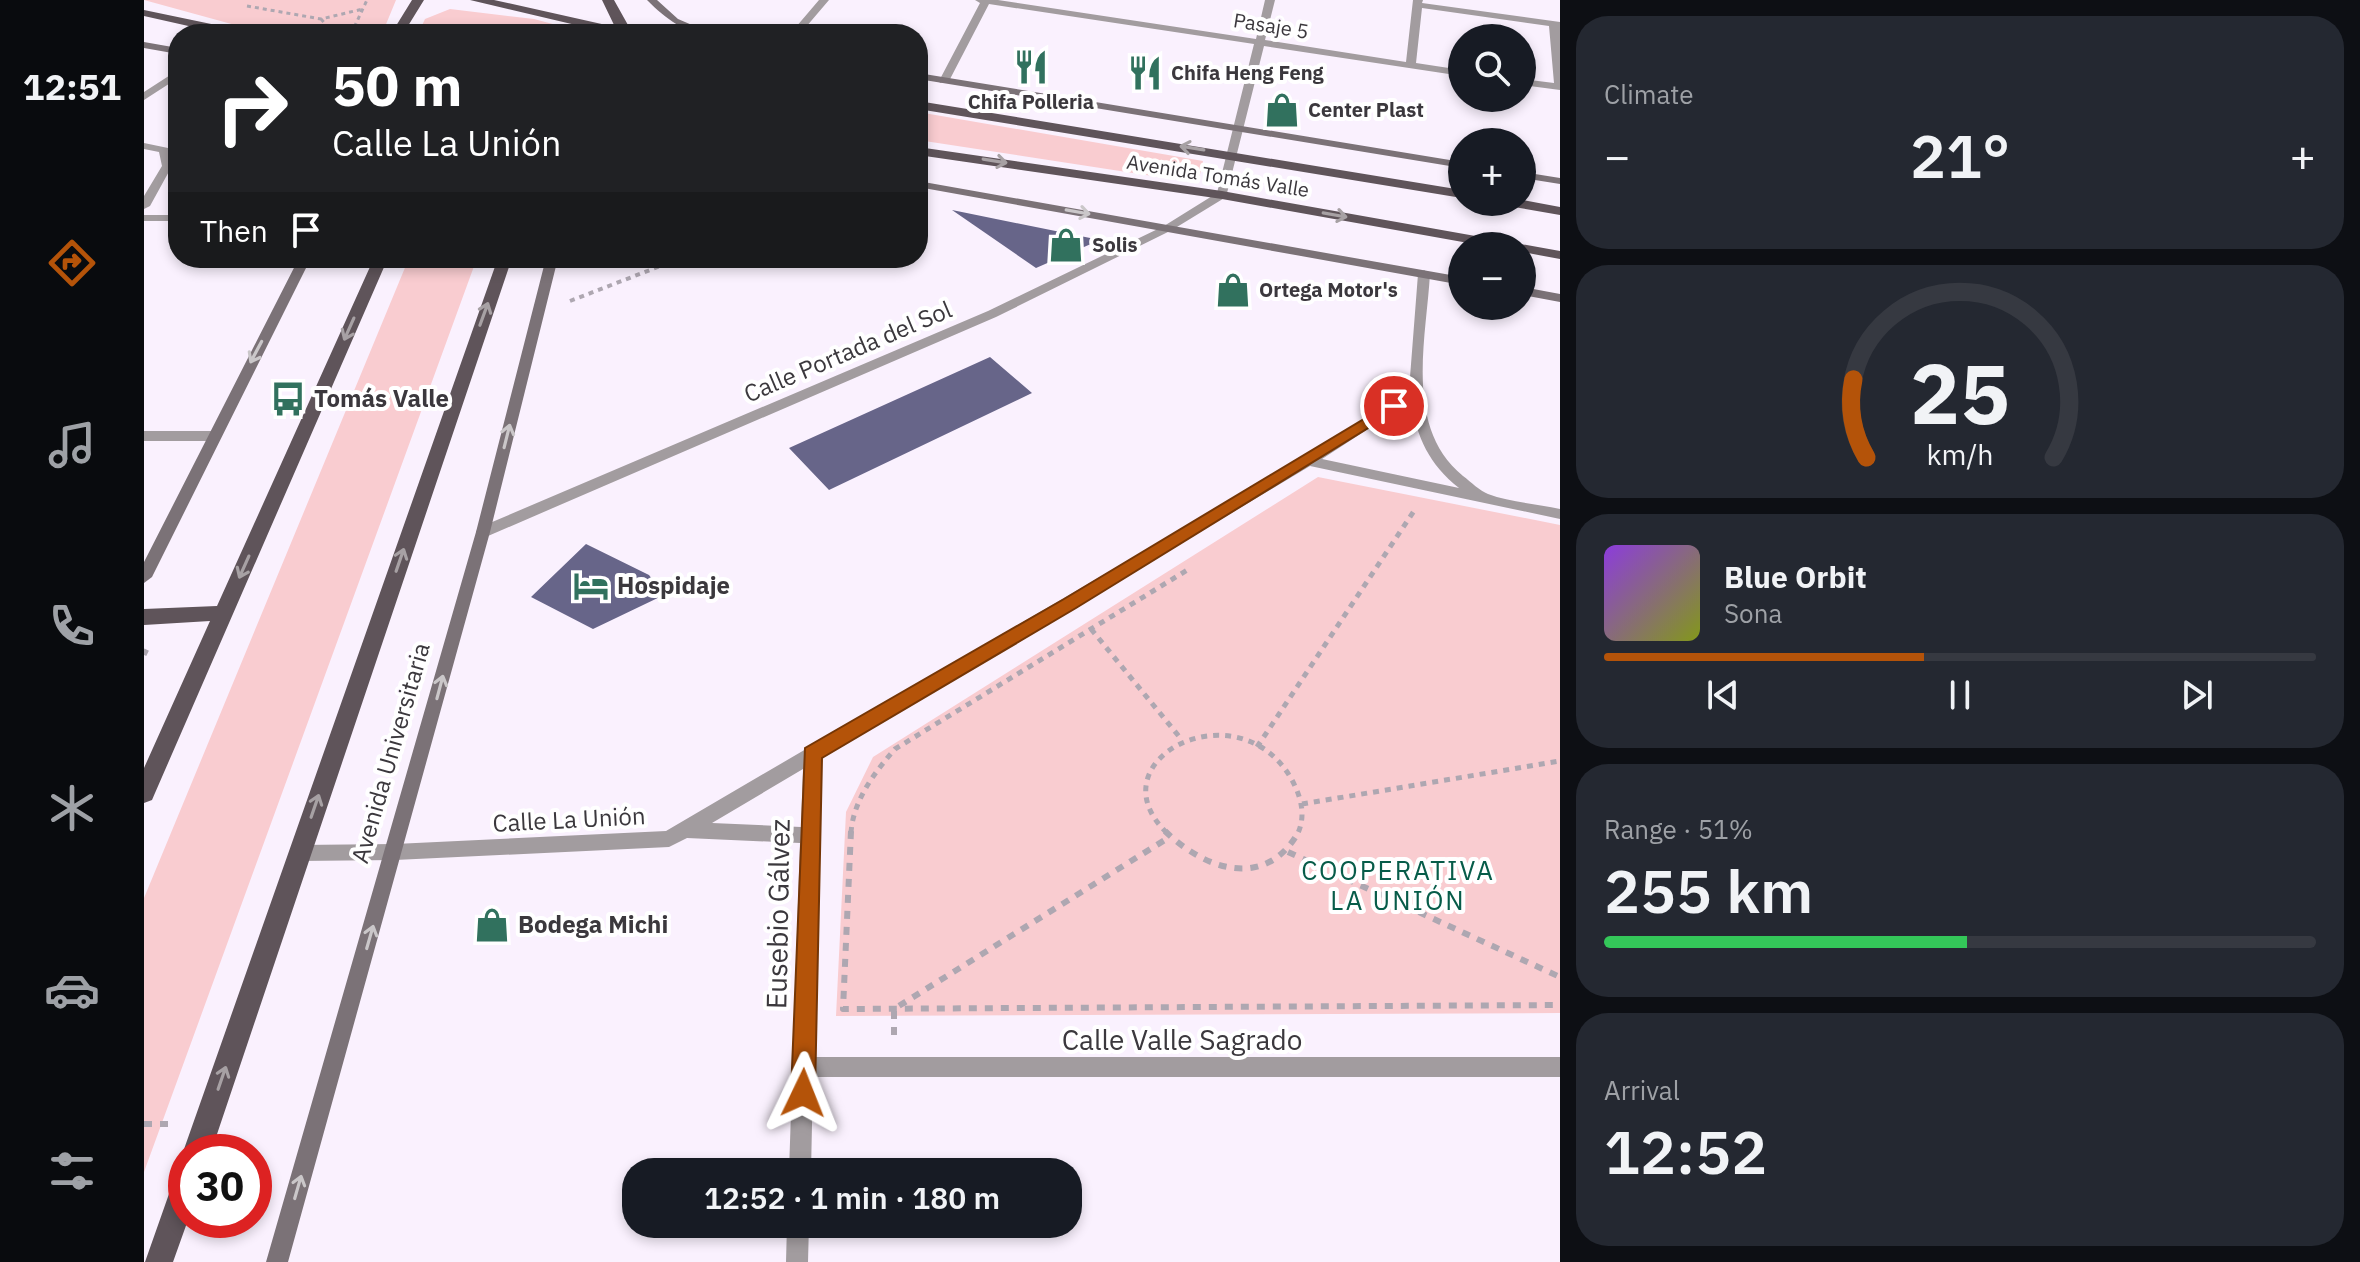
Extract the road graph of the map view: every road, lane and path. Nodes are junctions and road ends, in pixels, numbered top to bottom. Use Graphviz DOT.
graph roads {
  1 [pos="367,0"];
  2 [pos="418,0"];
  3 [pos="476,0"];
  4 [pos="608,0"];
  5 [pos="652,0"];
  6 [pos="824,0"];
  7 [pos="980,0"];
  8 [pos="986,0"];
  9 [pos="1270,0"];
  10 [pos="1418,3"];
  11 [pos="238,5"];
  12 [pos="363,9"];
  13 [pos="144,13"];
  14 [pos="321,19"];
  15 [pos="194,24"];
  16 [pos="325,24"];
  17 [pos="356,24"];
  18 [pos="403,24"];
  19 [pos="588,24"];
  20 [pos="620,24"];
  21 [pos="683,24"];
  22 [pos="804,24"];
  23 [pos="1557,25"];
  24 [pos="1260,42"];
  25 [pos="144,45"];
  26 [pos="168,49"];
  27 [pos="1411,65"];
  28 [pos="1448,71"];
  29 [pos="928,78"];
  30 [pos="168,80"];
  31 [pos="944,81"];
  32 [pos="1536,84"];
  33 [pos="1560,87"];
  34 [pos="144,97"];
  35 [pos="928,107"];
  36 [pos="1238,129"];
  37 [pos="144,146"];
  38 [pos="928,152"];
  39 [pos="1232,155"];
  40 [pos="1448,163"];
  41 [pos="1536,177"];
  42 [pos="1560,181"];
  43 [pos="928,186"];
  44 [pos="1448,192"];
  45 [pos="1222,195"];
  46 [pos="144,206"];
  47 [pos="1536,207"];
  48 [pos="1560,211"];
  49 [pos="144,218"];
  50 [pos="168,218"];
  51 [pos="1168,228"];
  52 [pos="1448,235"];
  53 [pos="1536,251"];
  54 [pos="1560,255"];
  55 [pos="300,268"];
  56 [pos="377,268"];
  57 [pos="502,268"];
  58 [pos="550,268"];
  59 [pos="655,268"];
  60 [pos="1424,274"];
  61 [pos="1448,278"];
  62 [pos="1536,294"];
  63 [pos="1560,298"];
  64 [pos="538,314"];
  65 [pos="1416,392"];
  66 [pos="144,436"];
  67 [pos="213,436"];
  68 [pos="1308,461"];
  69 [pos="1485,498"];
  70 [pos="1422,499"];
  71 [pos="1560,514"];
  72 [pos="483,532"];
  73 [pos="1198,563"];
  74 [pos="144,577"];
  75 [pos="1070,604"];
  76 [pos="223,613"];
  77 [pos="144,617"];
  78 [pos="1091,629"];
  79 [pos="1182,740"];
  80 [pos="1257,747"];
  81 [pos="812,754"];
  82 [pos="1560,761"];
  83 [pos="144,793"];
  84 [pos="1302,804"];
  85 [pos="684,830"];
  86 [pos="810,835"];
  87 [pos="1168,838"];
  88 [pos="395,852"];
  89 [pos="1288,852"];
  90 [pos="299,853"];
  91 [pos="1560,977"];
  92 [pos="1560,1005"];
  93 [pos="894,1009"];
  94 [pos="804,1067"];
  95 [pos="1560,1067"];
  96 [pos="203,1134"];
  97 [pos="801,1158"];
  98 [pos="168,1236"];
  99 [pos="798,1238"];
  100 [pos="159,1262"];
  101 [pos="277,1262"];
  102 [pos="797,1262"];
  1 -- 12 [label="path"];
  2 -- 18 [label="main road"];
  3 -- 19 [label="main road"];
  4 -- 20 [label="main road"];
  5 -- 21 [label="main road"];
  6 -- 22 [label="street"];
  7 -- 8 [label="street, Pasaje 5"];
  8 -- 24 [label="street, Pasaje 5"];
  8 -- 31 [label="street"];
  9 -- 24 [label="street"];
  10 -- 23 [label="street"];
  10 -- 27 [label="street"];
  11 -- 14 [label="path"];
  12 -- 14 [label="path"];
  12 -- 17 [label="path"];
  13 -- 15 [label="main road"];
  14 -- 16 [label="path"];
  23 -- 33 [label="street"];
  24 -- 27 [label="street, Pasaje 5"];
  24 -- 36 [label="street"];
  25 -- 26 [label="main road"];
  27 -- 28 [label="street, Pasaje 5"];
  29 -- 31 [label="main road"];
  30 -- 34 [label="street"];
  31 -- 36 [label="main road"];
  32 -- 33 [label="street"];
  39 -- 35 [label="main road, Avenida Tomás Valle, one-way"];
  36 -- 39 [label="street"];
  36 -- 40 [label="main road"];
  37 -- 46 [label="street"];
  38 -- 45 [label="main road, Avenida Tomás Valle, one-way"];
  39 -- 44 [label="main road, Avenida Tomás Valle"];
  39 -- 45 [label="street"];
  41 -- 42 [label="main road"];
  43 -- 51 [label="main road, one-way"];
  45 -- 51 [label="street, Calle Portada del Sol"];
  45 -- 52 [label="main road, Avenida Tomás Valle, one-way"];
  47 -- 48 [label="main road"];
  49 -- 50 [label="street"];
  51 -- 60 [label="main road"];
  51 -- 72 [label="street, Calle Portada del Sol"];
  53 -- 54 [label="main road"];
  55 -- 67 [label="main road, one-way"];
  56 -- 76 [label="main road, one-way"];
  90 -- 57 [label="main road, Avenida Universitaria, one-way"];
  58 -- 64 [label="main road, Avenida Universitaria"];
  59 -- 64 [label="path"];
  60 -- 61 [label="main road"];
  60 -- 65 [label="street"];
  62 -- 63 [label="main road"];
  72 -- 64 [label="main road, Avenida Universitaria, one-way"];
  65 -- 68 [label="street, Calle La Unión"];
  65 -- 69 [label="street"];
  66 -- 67 [label="street"];
  67 -- 74 [label="main road"];
  68 -- 69 [label="street"];
  68 -- 75 [label="street, Calle La Unión"];
  69 -- 71 [label="street"];
  70 -- 80 [label="path"];
  88 -- 72 [label="main road, Avenida Universitaria, one-way"];
  73 -- 78 [label="path"];
  75 -- 78 [label="path"];
  75 -- 81 [label="street, Calle La Unión"];
  76 -- 77 [label="main road"];
  76 -- 83 [label="main road"];
  78 -- 79 [label="path"];
  78 -- 93 [label="path"];
  79 -- 80 [label="path"];
  79 -- 87 [label="path"];
  80 -- 84 [label="path"];
  81 -- 85 [label="street, Calle La Unión"];
  81 -- 86 [label="street, Eusebio Gálvez"];
  82 -- 84 [label="path"];
  84 -- 89 [label="path"];
  85 -- 86 [label="street"];
  85 -- 88 [label="street, Calle La Unión"];
  86 -- 94 [label="street, Eusebio Gálvez"];
  87 -- 89 [label="path"];
  87 -- 93 [label="path"];
  88 -- 90 [label="street, Calle La Unión"];
  101 -- 88 [label="main road, Avenida Universitaria, one-way"];
  89 -- 91 [label="path"];
  96 -- 90 [label="main road, Avenida Universitaria, one-way"];
  92 -- 93 [label="path"];
  94 -- 95 [label="street, Calle Valle Sagrado"];
  94 -- 97 [label="street, Eusebio Gálvez"];
  98 -- 100 [label="main road"];
  99 -- 102 [label="street"];
}
